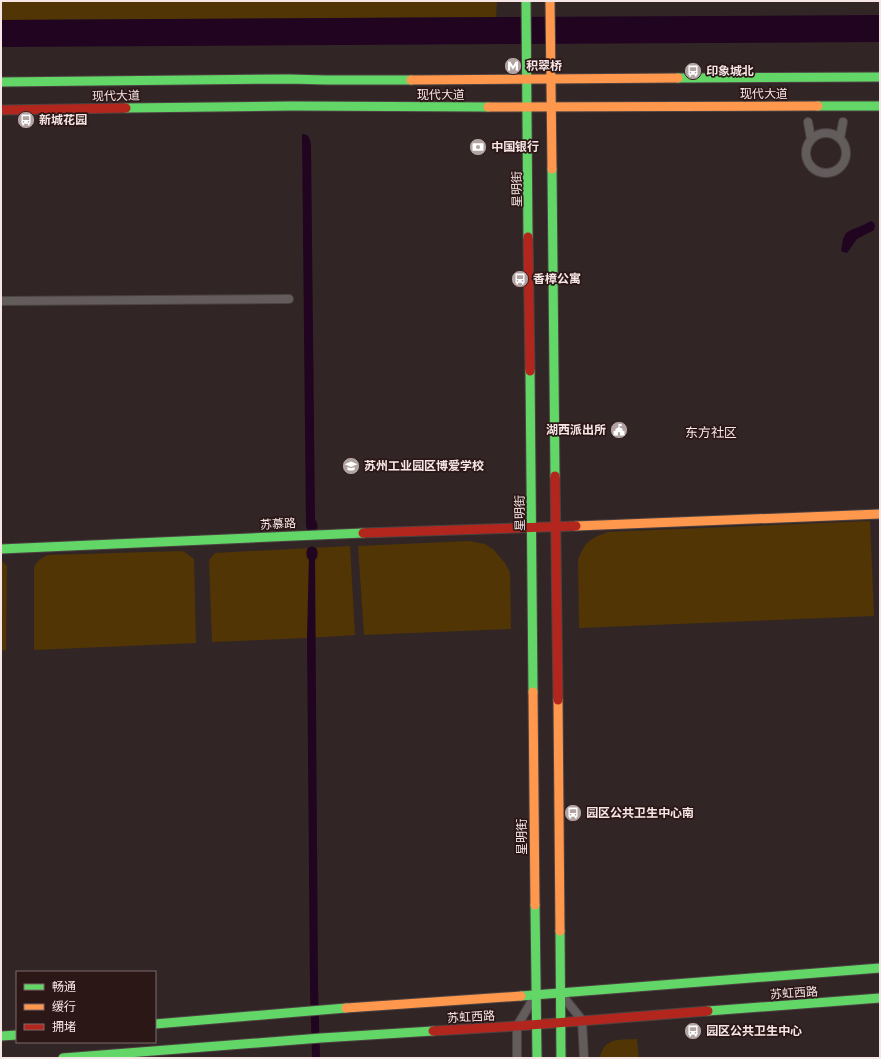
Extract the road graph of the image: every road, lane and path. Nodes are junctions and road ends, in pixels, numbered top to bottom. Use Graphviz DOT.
graph roads {
  1 [pos="526,5"];
  2 [pos="550,5"];
  3 [pos="880,77"];
  4 [pos="527,79"];
  5 [pos="552,79"];
  6 [pos="1,82"];
  7 [pos="880,106"];
  8 [pos="528,107"];
  9 [pos="552,107"];
  10 [pos="1,110"];
  11 [pos="808,122"];
  12 [pos="843,122"];
  13 [pos="840,138"];
  14 [pos="811,139"];
  15 [pos="289,299"];
  16 [pos="1,301"];
  17 [pos="880,514"];
  18 [pos="532,526"];
  19 [pos="556,527"];
  20 [pos="1,549"];
  21 [pos="880,968"];
  22 [pos="560,993"];
  23 [pos="536,995"];
  24 [pos="880,998"];
  25 [pos="582,1020"];
  26 [pos="560,1022"];
  27 [pos="156,1024"];
  28 [pos="536,1024"];
  29 [pos="517,1026"];
  30 [pos="16,1035"];
  31 [pos="1,1036"];
  32 [pos="62,1058"];
  33 [pos="517,1058"];
  34 [pos="537,1058"];
  35 [pos="561,1058"];
  36 [pos="584,1058"];
  1 -- 4 [label="main road, 星明街"];
  2 -- 5 [label="main road"];
  3 -- 5 [label="main road, 现代大道"];
  4 -- 5 [label="main road, 现代大道"];
  4 -- 6 [label="main road, 现代大道"];
  4 -- 8 [label="main road, 星明街"];
  5 -- 9 [label="main road"];
  7 -- 9 [label="main road, 现代大道"];
  8 -- 9 [label="main road, 现代大道"];
  8 -- 10 [label="main road, 现代大道"];
  8 -- 18 [label="main road, 星明街"];
  9 -- 19 [label="main road"];
  11 -- 14 [label="street"];
  12 -- 13 [label="street"];
  13 -- 14 [label="street"];
  13 -- 14 [label="street"];
  15 -- 16 [label="street"];
  17 -- 19 [label="main road, 苏慕路"];
  18 -- 19 [label="main road, 苏慕路"];
  18 -- 20 [label="main road, 苏慕路"];
  18 -- 23 [label="main road, 星明街"];
  19 -- 22 [label="main road"];
  21 -- 22 [label="main road, 苏虹西路"];
  22 -- 23 [label="main road, 苏虹西路"];
  22 -- 25 [label="street"];
  22 -- 26 [label="main road"];
  23 -- 27 [label="main road, 苏虹西路"];
  23 -- 28 [label="main road, 星明街"];
  23 -- 29 [label="street"];
  24 -- 25 [label="main road, 苏虹西路"];
  25 -- 26 [label="main road, 苏虹西路"];
  25 -- 36 [label="street"];
  26 -- 28 [label="main road, 苏虹西路"];
  26 -- 35 [label="main road"];
  28 -- 29 [label="main road, 苏虹西路"];
  28 -- 34 [label="main road, 星明街"];
  29 -- 32 [label="main road, 苏虹西路"];
  29 -- 33 [label="street"];
  30 -- 31 [label="main road"];
}
